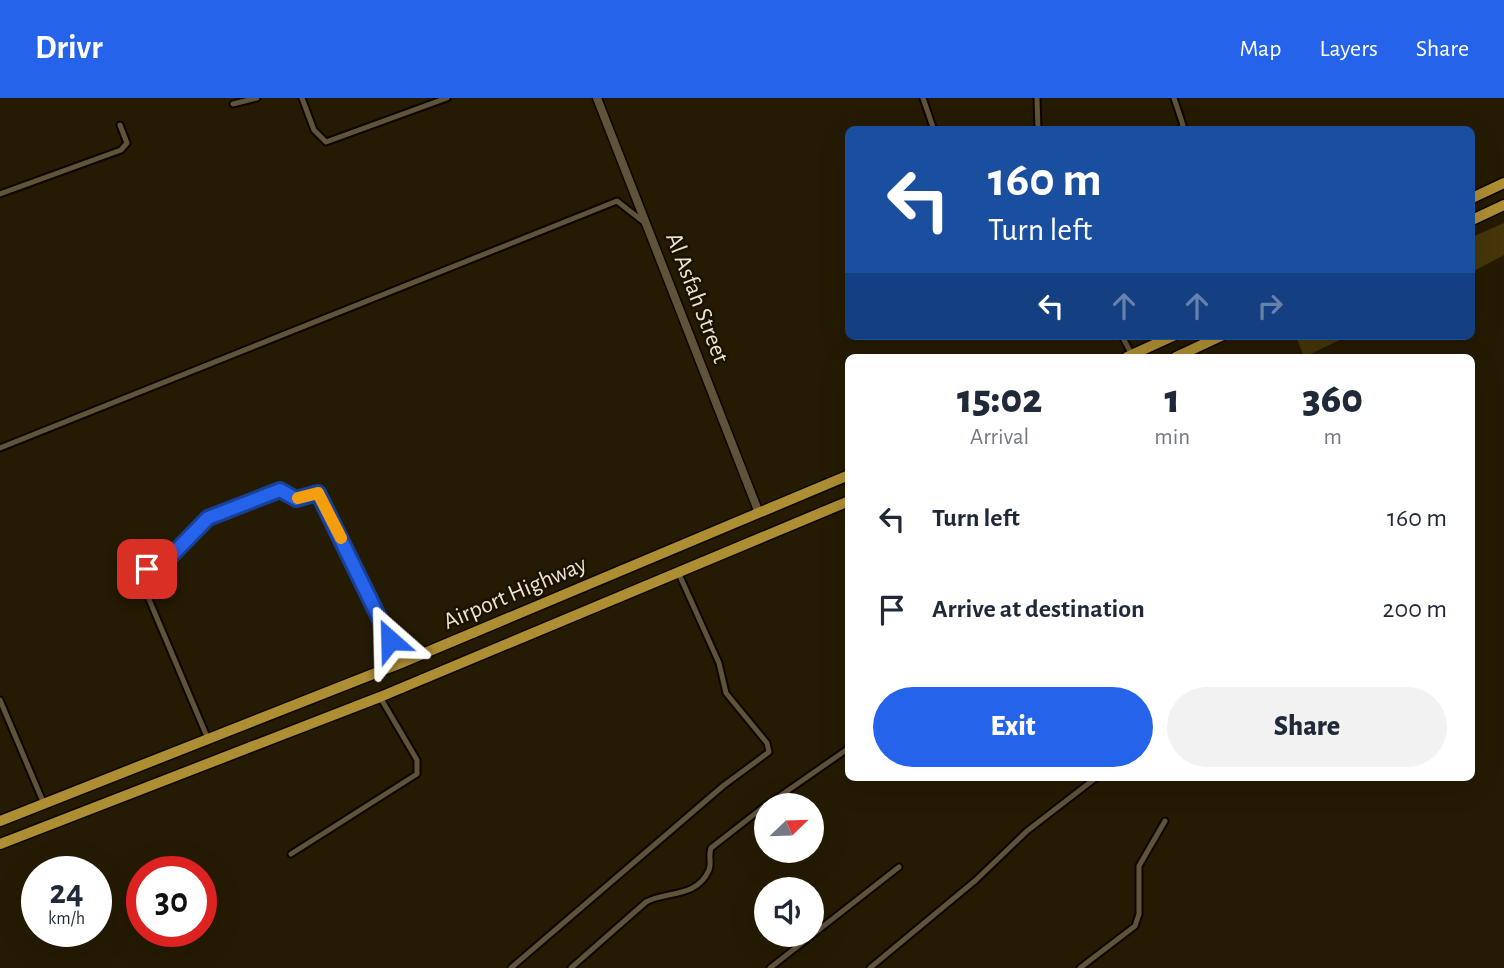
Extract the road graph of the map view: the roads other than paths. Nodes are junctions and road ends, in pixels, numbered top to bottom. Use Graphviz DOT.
graph roads {
  1 [pos="257,98"];
  2 [pos="302,98"];
  3 [pos="447,98"];
  4 [pos="597,98"];
  5 [pos="923,98"];
  6 [pos="1037,98"];
  7 [pos="1174,98"];
  8 [pos="233,104"];
  9 [pos="120,125"];
  10 [pos="933,126"];
  11 [pos="1038,126"];
  12 [pos="1182,126"];
  13 [pos="1504,183"];
  14 [pos="0,194"];
  15 [pos="1475,197"];
  16 [pos="1504,205"];
  17 [pos="1475,219"];
  18 [pos="647,224"];
  19 [pos="1164,340"];
  20 [pos="1212,340"];
  21 [pos="1133,354"];
  22 [pos="1182,354"];
  23 [pos="0,448"];
  24 [pos="845,477"];
  25 [pos="845,503"];
  26 [pos="759,513"];
  27 [pos="679,574"];
  28 [pos="401,663"];
  29 [pos="380,697"];
  30 [pos="0,700"];
  31 [pos="208,739"];
  32 [pos="845,751"];
  33 [pos="1092,781"];
  34 [pos="784,793"];
  35 [pos="44,804"];
  36 [pos="754,815"];
  37 [pos="0,821"];
  38 [pos="1165,821"];
  39 [pos="0,844"];
  40 [pos="291,855"];
  41 [pos="900,867"];
  42 [pos="510,968"];
  43 [pos="571,968"];
  44 [pos="770,968"];
  45 [pos="870,968"];
  46 [pos="1080,968"];
  1 -- 8 [label="street"];
  2 -- 3 [label="street"];
  4 -- 18 [label="street, Al Asfah Street"];
  5 -- 10 [label="street"];
  6 -- 11 [label="street"];
  7 -- 12 [label="street"];
  9 -- 14 [label="street"];
  13 -- 15 [label="highway"];
  16 -- 17 [label="highway"];
  18 -- 23 [label="street"];
  18 -- 26 [label="street, Al Asfah Street"];
  19 -- 21 [label="highway"];
  20 -- 22 [label="highway"];
  24 -- 26 [label="highway, Airport Highway"];
  25 -- 27 [label="highway, Airport Highway"];
  26 -- 28 [label="highway, Airport Highway"];
  27 -- 29 [label="highway, Airport Highway"];
  27 -- 42 [label="street"];
  28 -- 31 [label="highway, Airport Highway"];
  28 -- 31 [label="street"];
  29 -- 39 [label="highway, Airport Highway"];
  29 -- 40 [label="street"];
  30 -- 35 [label="street"];
  31 -- 35 [label="highway, Airport Highway"];
  32 -- 34 [label="street"];
  33 -- 45 [label="street"];
  35 -- 37 [label="highway, Airport Highway"];
  36 -- 43 [label="street"];
  38 -- 46 [label="street"];
  41 -- 44 [label="street"];
}
